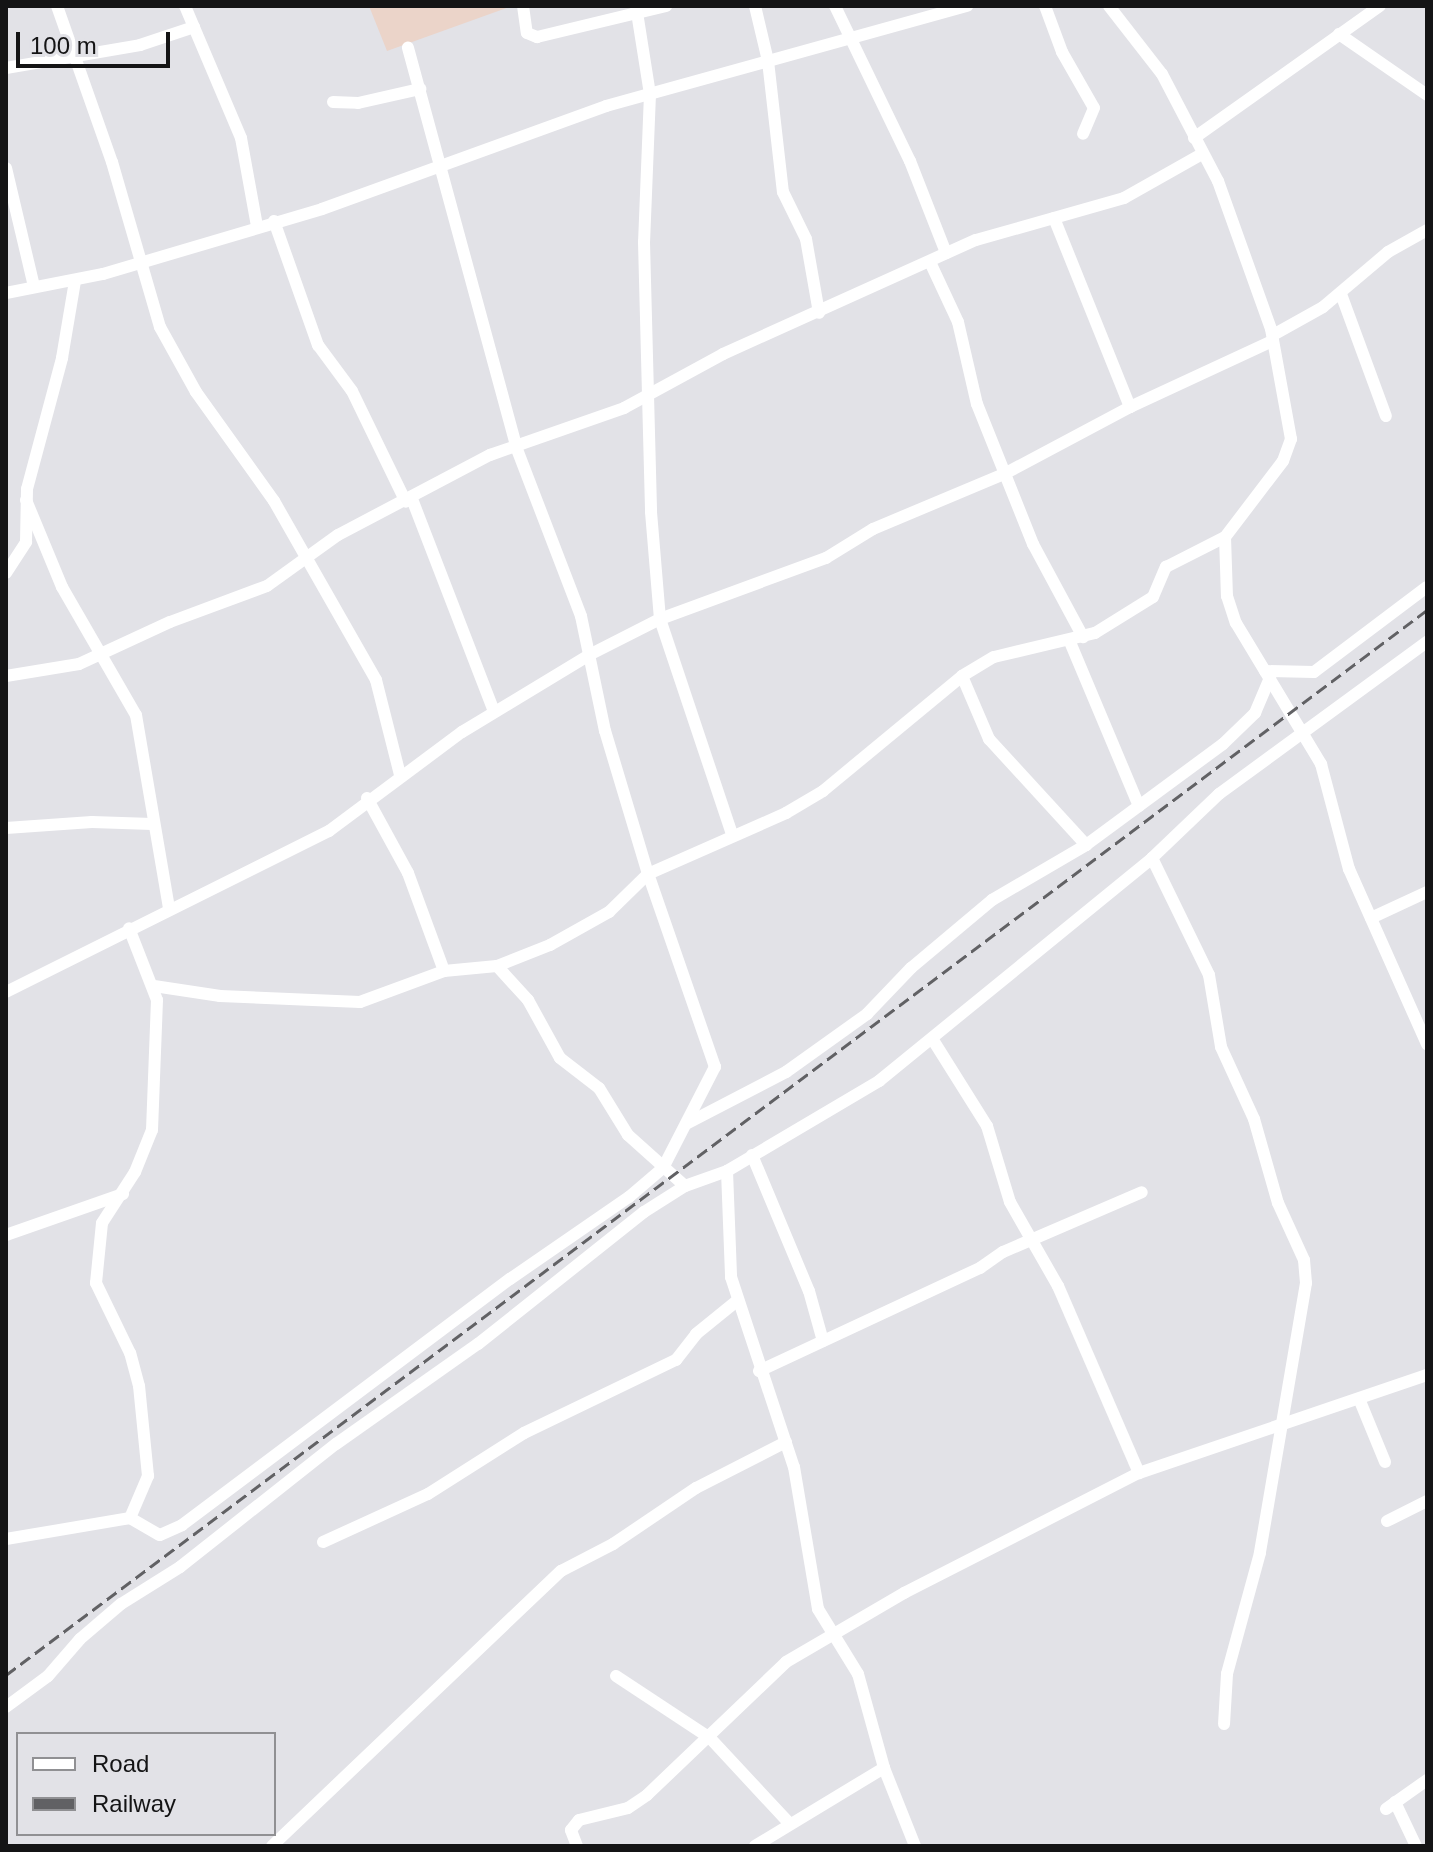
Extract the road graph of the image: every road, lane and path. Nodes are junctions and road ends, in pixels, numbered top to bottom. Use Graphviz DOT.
graph roads {
  1 [pos="57,6"];
  2 [pos="185,6"];
  3 [pos="523,6"];
  4 [pos="666,6"];
  5 [pos="755,6"];
  6 [pos="835,6"];
  7 [pos="967,6"];
  8 [pos="1045,6"];
  9 [pos="1380,6"];
  10 [pos="1114,8"];
  11 [pos="637,9"];
  12 [pos="194,27"];
  13 [pos="1339,34"];
  14 [pos="850,38"];
  15 [pos="408,48"];
  16 [pos="76,57"];
  17 [pos="768,61"];
  18 [pos="6,68"];
  19 [pos="420,89"];
  20 [pos="650,94"];
  21 [pos="1427,95"];
  22 [pos="333,102"];
  23 [pos="1083,134"];
  24 [pos="1194,138"];
  25 [pos="1202,154"];
  26 [pos="6,168"];
  27 [pos="437,168"];
  28 [pos="1054,218"];
  29 [pos="274,221"];
  30 [pos="257,226"];
  31 [pos="1427,230"];
  32 [pos="946,253"];
  33 [pos="137,260"];
  34 [pos="930,262"];
  35 [pos="75,281"];
  36 [pos="34,286"];
  37 [pos="6,293"];
  38 [pos="1341,294"];
  39 [pos="819,313"];
  40 [pos="1272,338"];
  41 [pos="649,394"];
  42 [pos="1130,407"];
  43 [pos="1386,416"];
  44 [pos="517,449"];
  45 [pos="1006,473"];
  46 [pos="26,500"];
  47 [pos="409,500"];
  48 [pos="1225,537"];
  49 [pos="307,556"];
  50 [pos="6,573"];
  51 [pos="1427,587"];
  52 [pos="660,619"];
  53 [pos="1083,637"];
  54 [pos="1070,642"];
  55 [pos="1427,642"];
  56 [pos="102,654"];
  57 [pos="591,654"];
  58 [pos="1268,674"];
  59 [pos="6,676"];
  60 [pos="962,676"];
  61 [pos="494,711"];
  62 [pos="1305,735"];
  63 [pos="400,775"];
  64 [pos="367,798"];
  65 [pos="1139,806"];
  66 [pos="152,824"];
  67 [pos="6,828"];
  68 [pos="732,834"];
  69 [pos="1086,845"];
  70 [pos="1152,858"];
  71 [pos="648,874"];
  72 [pos="1427,892"];
  73 [pos="169,908"];
  74 [pos="1371,918"];
  75 [pos="129,928"];
  76 [pos="497,966"];
  77 [pos="444,971"];
  78 [pos="154,986"];
  79 [pos="6,992"];
  80 [pos="933,1040"];
  81 [pos="1427,1044"];
  82 [pos="683,1125"];
  83 [pos="752,1155"];
  84 [pos="663,1168"];
  85 [pos="727,1171"];
  86 [pos="685,1186"];
  87 [pos="1142,1192"];
  88 [pos="123,1194"];
  89 [pos="6,1235"];
  90 [pos="1032,1241"];
  91 [pos="738,1300"];
  92 [pos="823,1341"];
  93 [pos="759,1371"];
  94 [pos="1427,1375"];
  95 [pos="1360,1401"];
  96 [pos="1279,1430"];
  97 [pos="786,1442"];
  98 [pos="1385,1462"];
  99 [pos="1139,1473"];
  100 [pos="1427,1501"];
  101 [pos="130,1518"];
  102 [pos="1387,1521"];
  103 [pos="6,1539"];
  104 [pos="323,1542"];
  105 [pos="831,1636"];
  106 [pos="616,1676"];
  107 [pos="6,1707"];
  108 [pos="1224,1724"];
  109 [pos="710,1738"];
  110 [pos="884,1768"];
  111 [pos="1427,1780"];
  112 [pos="790,1824"];
  113 [pos="272,1846"];
  114 [pos="577,1846"];
  115 [pos="755,1846"];
  116 [pos="915,1846"];
  117 [pos="1416,1846"];
  1 -- 16 [label="street"];
  2 -- 12 [label="street"];
  3 -- 11 [label="street"];
  4 -- 11 [label="street"];
  5 -- 17 [label="street"];
  6 -- 14 [label="street"];
  7 -- 14 [label="street"];
  8 -- 23 [label="street"];
  9 -- 13 [label="street"];
  10 -- 24 [label="street"];
  11 -- 20 [label="street"];
  12 -- 16 [label="street"];
  12 -- 30 [label="street"];
  13 -- 21 [label="street"];
  13 -- 24 [label="street"];
  14 -- 17 [label="street"];
  14 -- 32 [label="street"];
  15 -- 19 [label="street"];
  16 -- 18 [label="street"];
  16 -- 33 [label="street"];
  17 -- 20 [label="street"];
  17 -- 39 [label="street"];
  19 -- 22 [label="street"];
  19 -- 27 [label="street"];
  20 -- 27 [label="street"];
  20 -- 41 [label="street"];
  24 -- 25 [label="street"];
  25 -- 28 [label="street"];
  25 -- 40 [label="street"];
  26 -- 36 [label="street"];
  27 -- 29 [label="street"];
  27 -- 44 [label="street"];
  28 -- 32 [label="street"];
  28 -- 42 [label="street"];
  29 -- 30 [label="street"];
  29 -- 47 [label="street"];
  30 -- 33 [label="street"];
  31 -- 38 [label="street"];
  32 -- 34 [label="street"];
  33 -- 35 [label="street"];
  33 -- 49 [label="street"];
  34 -- 39 [label="street"];
  34 -- 45 [label="street"];
  35 -- 36 [label="street"];
  35 -- 46 [label="street"];
  36 -- 37 [label="street"];
  38 -- 40 [label="street"];
  38 -- 43 [label="street"];
  39 -- 41 [label="street"];
  40 -- 42 [label="street"];
  40 -- 48 [label="street"];
  41 -- 44 [label="street"];
  41 -- 52 [label="street"];
  42 -- 45 [label="street"];
  44 -- 47 [label="street"];
  44 -- 57 [label="street"];
  45 -- 52 [label="street"];
  45 -- 53 [label="street"];
  46 -- 50 [label="street"];
  46 -- 56 [label="street"];
  47 -- 49 [label="street"];
  47 -- 61 [label="street"];
  48 -- 53 [label="street"];
  48 -- 58 [label="street"];
  49 -- 56 [label="street"];
  49 -- 63 [label="street"];
  51 -- 58 [label="street"];
  52 -- 57 [label="street"];
  52 -- 68 [label="street"];
  53 -- 54 [label="street"];
  54 -- 60 [label="street"];
  54 -- 65 [label="street"];
  55 -- 62 [label="street"];
  56 -- 59 [label="street"];
  56 -- 66 [label="street"];
  57 -- 61 [label="street"];
  57 -- 71 [label="street"];
  58 -- 62 [label="street"];
  58 -- 65 [label="street"];
  60 -- 68 [label="street"];
  60 -- 69 [label="street"];
  61 -- 63 [label="street"];
  62 -- 70 [label="street"];
  62 -- 74 [label="street"];
  63 -- 64 [label="street"];
  64 -- 73 [label="street"];
  64 -- 77 [label="street"];
  65 -- 69 [label="street"];
  66 -- 67 [label="street"];
  66 -- 73 [label="street"];
  68 -- 71 [label="street"];
  69 -- 82 [label="street"];
  70 -- 80 [label="street"];
  70 -- 96 [label="street"];
  71 -- 76 [label="street"];
  71 -- 82 [label="street"];
  72 -- 74 [label="street"];
  73 -- 75 [label="street"];
  74 -- 81 [label="street"];
  75 -- 78 [label="street"];
  75 -- 79 [label="street"];
  76 -- 77 [label="street"];
  76 -- 84 [label="street"];
  77 -- 78 [label="street"];
  78 -- 88 [label="street"];
  80 -- 83 [label="street"];
  80 -- 90 [label="street"];
  82 -- 84 [label="street"];
  83 -- 85 [label="street"];
  83 -- 92 [label="street"];
  84 -- 86 [label="street"];
  84 -- 101 [label="street"];
  85 -- 86 [label="street"];
  85 -- 91 [label="street"];
  86 -- 107 [label="street"];
  87 -- 90 [label="street"];
  88 -- 89 [label="street"];
  88 -- 101 [label="street"];
  90 -- 92 [label="street"];
  90 -- 99 [label="street"];
  91 -- 93 [label="street"];
  91 -- 104 [label="street"];
  92 -- 93 [label="street"];
  93 -- 97 [label="street"];
  94 -- 95 [label="street"];
  95 -- 96 [label="street"];
  95 -- 98 [label="street"];
  96 -- 99 [label="street"];
  96 -- 108 [label="street"];
  97 -- 105 [label="street"];
  97 -- 113 [label="street"];
  99 -- 105 [label="street"];
  100 -- 102 [label="street"];
  101 -- 103 [label="street"];
  105 -- 109 [label="street"];
  105 -- 110 [label="street"];
  106 -- 109 [label="street"];
  109 -- 112 [label="street"];
  109 -- 114 [label="street"];
  110 -- 112 [label="street"];
  110 -- 116 [label="street"];
  111 -- 117 [label="street"];
  112 -- 115 [label="street"];
}
